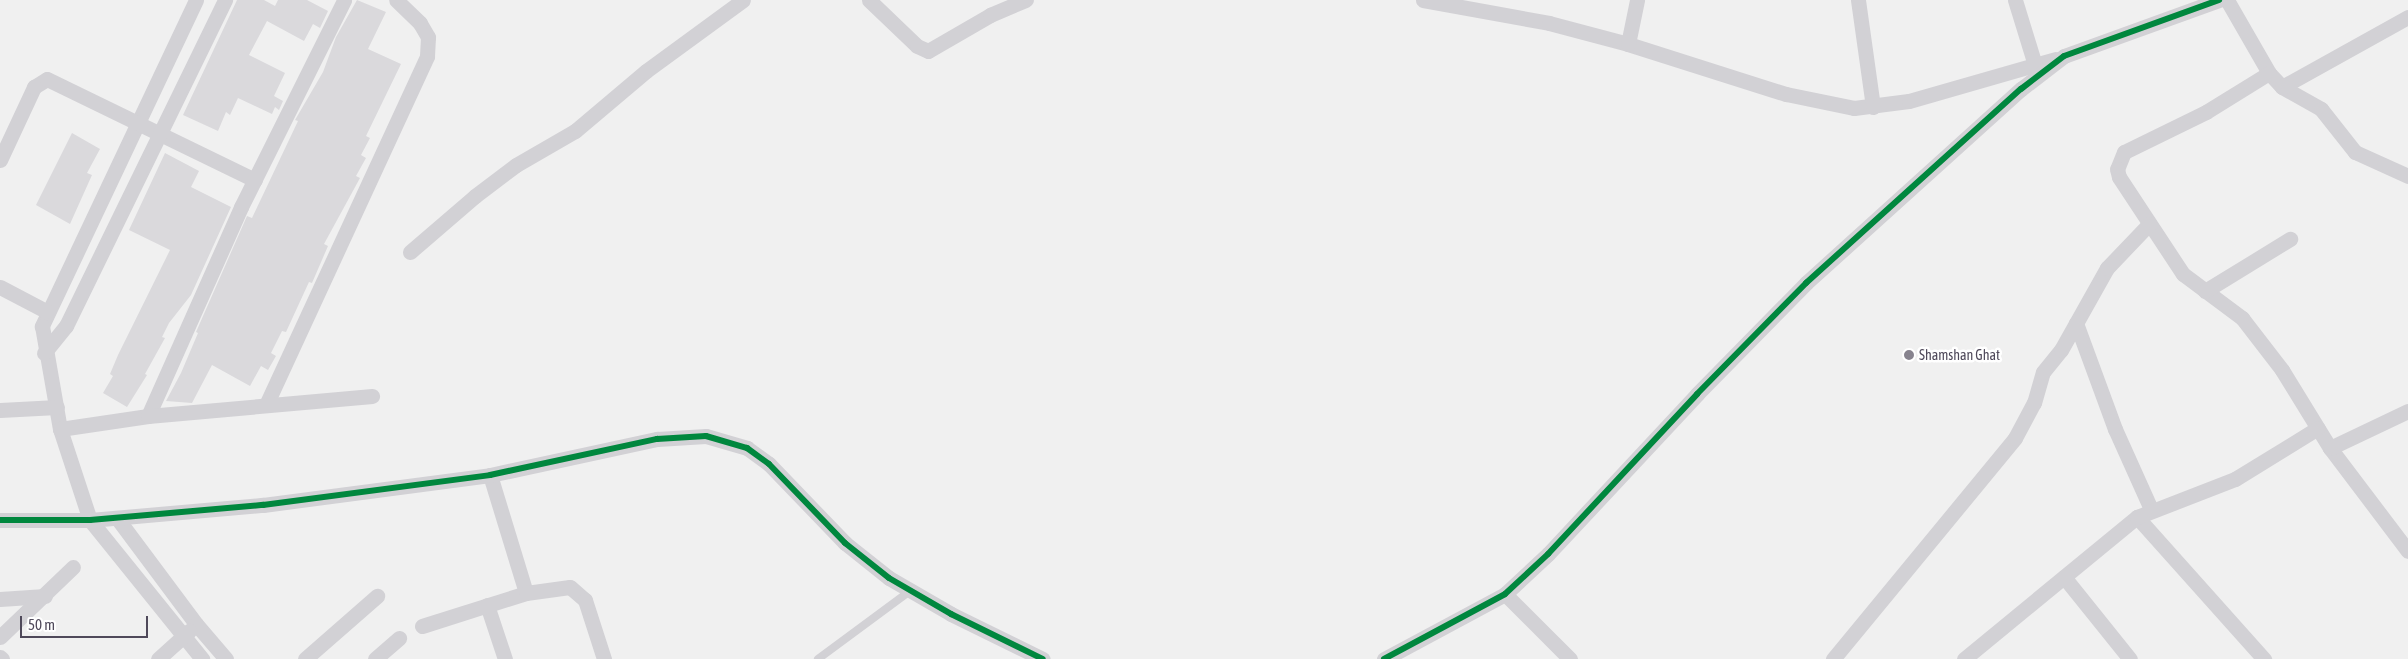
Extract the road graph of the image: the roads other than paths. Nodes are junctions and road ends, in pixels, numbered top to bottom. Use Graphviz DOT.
graph roads {
  1 [pos="196,0"];
  2 [pos="224,0"];
  3 [pos="344,0"];
  4 [pos="396,0"];
  5 [pos="743,0"];
  6 [pos="869,0"];
  7 [pos="1026,0"];
  8 [pos="1423,0"];
  9 [pos="1638,0"];
  10 [pos="1858,0"];
  11 [pos="2015,0"];
  12 [pos="2219,0"];
  13 [pos="2227,0"];
  14 [pos="2408,17"];
  15 [pos="1628,44"];
  16 [pos="2064,56"];
  17 [pos="2035,65"];
  18 [pos="2269,73"];
  19 [pos="2282,87"];
  20 [pos="1873,108"];
  21 [pos="138,122"];
  22 [pos="161,133"];
  23 [pos="0,160"];
  24 [pos="2408,176"];
  25 [pos="255,180"];
  26 [pos="2149,224"];
  27 [pos="2290,239"];
  28 [pos="410,252"];
  29 [pos="0,287"];
  30 [pos="2205,291"];
  31 [pos="46,311"];
  32 [pos="2076,323"];
  33 [pos="44,353"];
  34 [pos="372,396"];
  35 [pos="266,405"];
  36 [pos="58,407"];
  37 [pos="0,410"];
  38 [pos="2408,411"];
  39 [pos="148,416"];
  40 [pos="2318,428"];
  41 [pos="60,429"];
  42 [pos="2330,448"];
  43 [pos="490,475"];
  44 [pos="2151,509"];
  45 [pos="2137,517"];
  46 [pos="117,518"];
  47 [pos="0,520"];
  48 [pos="90,520"];
  49 [pos="2408,551"];
  50 [pos="73,567"];
  51 [pos="2064,577"];
  52 [pos="910,591"];
  53 [pos="526,593"];
  54 [pos="1505,594"];
  55 [pos="45,596"];
  56 [pos="377,596"];
  57 [pos="0,599"];
  58 [pos="487,605"];
  59 [pos="196,624"];
  60 [pos="422,626"];
  61 [pos="183,636"];
  62 [pos="0,637"];
  63 [pos="399,638"];
  64 [pos="158,659"];
  65 [pos="202,659"];
  66 [pos="226,659"];
  67 [pos="305,659"];
  68 [pos="375,659"];
  69 [pos="504,659"];
  70 [pos="604,659"];
  71 [pos="818,659"];
  72 [pos="1043,659"];
  73 [pos="1384,659"];
  74 [pos="1570,659"];
  75 [pos="1833,659"];
  76 [pos="1964,659"];
  77 [pos="2130,659"];
  78 [pos="2264,659"];
  1 -- 21 [label="street"];
  2 -- 22 [label="street"];
  3 -- 25 [label="street"];
  4 -- 35 [label="street"];
  5 -- 28 [label="street"];
  6 -- 7 [label="street"];
  8 -- 15 [label="street"];
  9 -- 15 [label="street"];
  10 -- 20 [label="street"];
  11 -- 17 [label="street"];
  12 -- 16 [label="street"];
  13 -- 18 [label="street"];
  14 -- 19 [label="street"];
  15 -- 20 [label="street"];
  16 -- 17 [label="street"];
  16 -- 54 [label="street"];
  17 -- 20 [label="street"];
  18 -- 19 [label="street"];
  18 -- 26 [label="street"];
  19 -- 24 [label="street"];
  21 -- 22 [label="street"];
  21 -- 23 [label="street"];
  21 -- 31 [label="street"];
  22 -- 25 [label="street"];
  22 -- 33 [label="street"];
  25 -- 39 [label="street"];
  26 -- 30 [label="street"];
  26 -- 32 [label="street"];
  27 -- 30 [label="street"];
  29 -- 31 [label="street"];
  30 -- 40 [label="street"];
  31 -- 33 [label="street"];
  32 -- 44 [label="street"];
  32 -- 75 [label="street"];
  33 -- 36 [label="street"];
  34 -- 35 [label="street"];
  35 -- 39 [label="street"];
  36 -- 37 [label="street"];
  36 -- 41 [label="street"];
  38 -- 42 [label="street"];
  39 -- 41 [label="street"];
  40 -- 42 [label="street"];
  40 -- 44 [label="street"];
  41 -- 48 [label="street"];
  42 -- 49 [label="street"];
  43 -- 46 [label="street"];
  43 -- 52 [label="street"];
  43 -- 53 [label="street"];
  44 -- 45 [label="street"];
  45 -- 51 [label="street"];
  45 -- 78 [label="street"];
  46 -- 48 [label="street"];
  46 -- 59 [label="street"];
  47 -- 48 [label="street"];
  48 -- 61 [label="street"];
  50 -- 55 [label="street"];
  51 -- 76 [label="street"];
  51 -- 77 [label="street"];
  52 -- 71 [label="lane"];
  52 -- 72 [label="street"];
  53 -- 58 [label="street"];
  53 -- 70 [label="street"];
  54 -- 73 [label="street"];
  54 -- 74 [label="street"];
  55 -- 57 [label="street"];
  55 -- 62 [label="street"];
  56 -- 67 [label="street"];
  58 -- 60 [label="street"];
  58 -- 69 [label="street"];
  59 -- 61 [label="street"];
  59 -- 66 [label="street"];
  61 -- 64 [label="street"];
  61 -- 65 [label="street"];
  63 -- 68 [label="street"];
}
